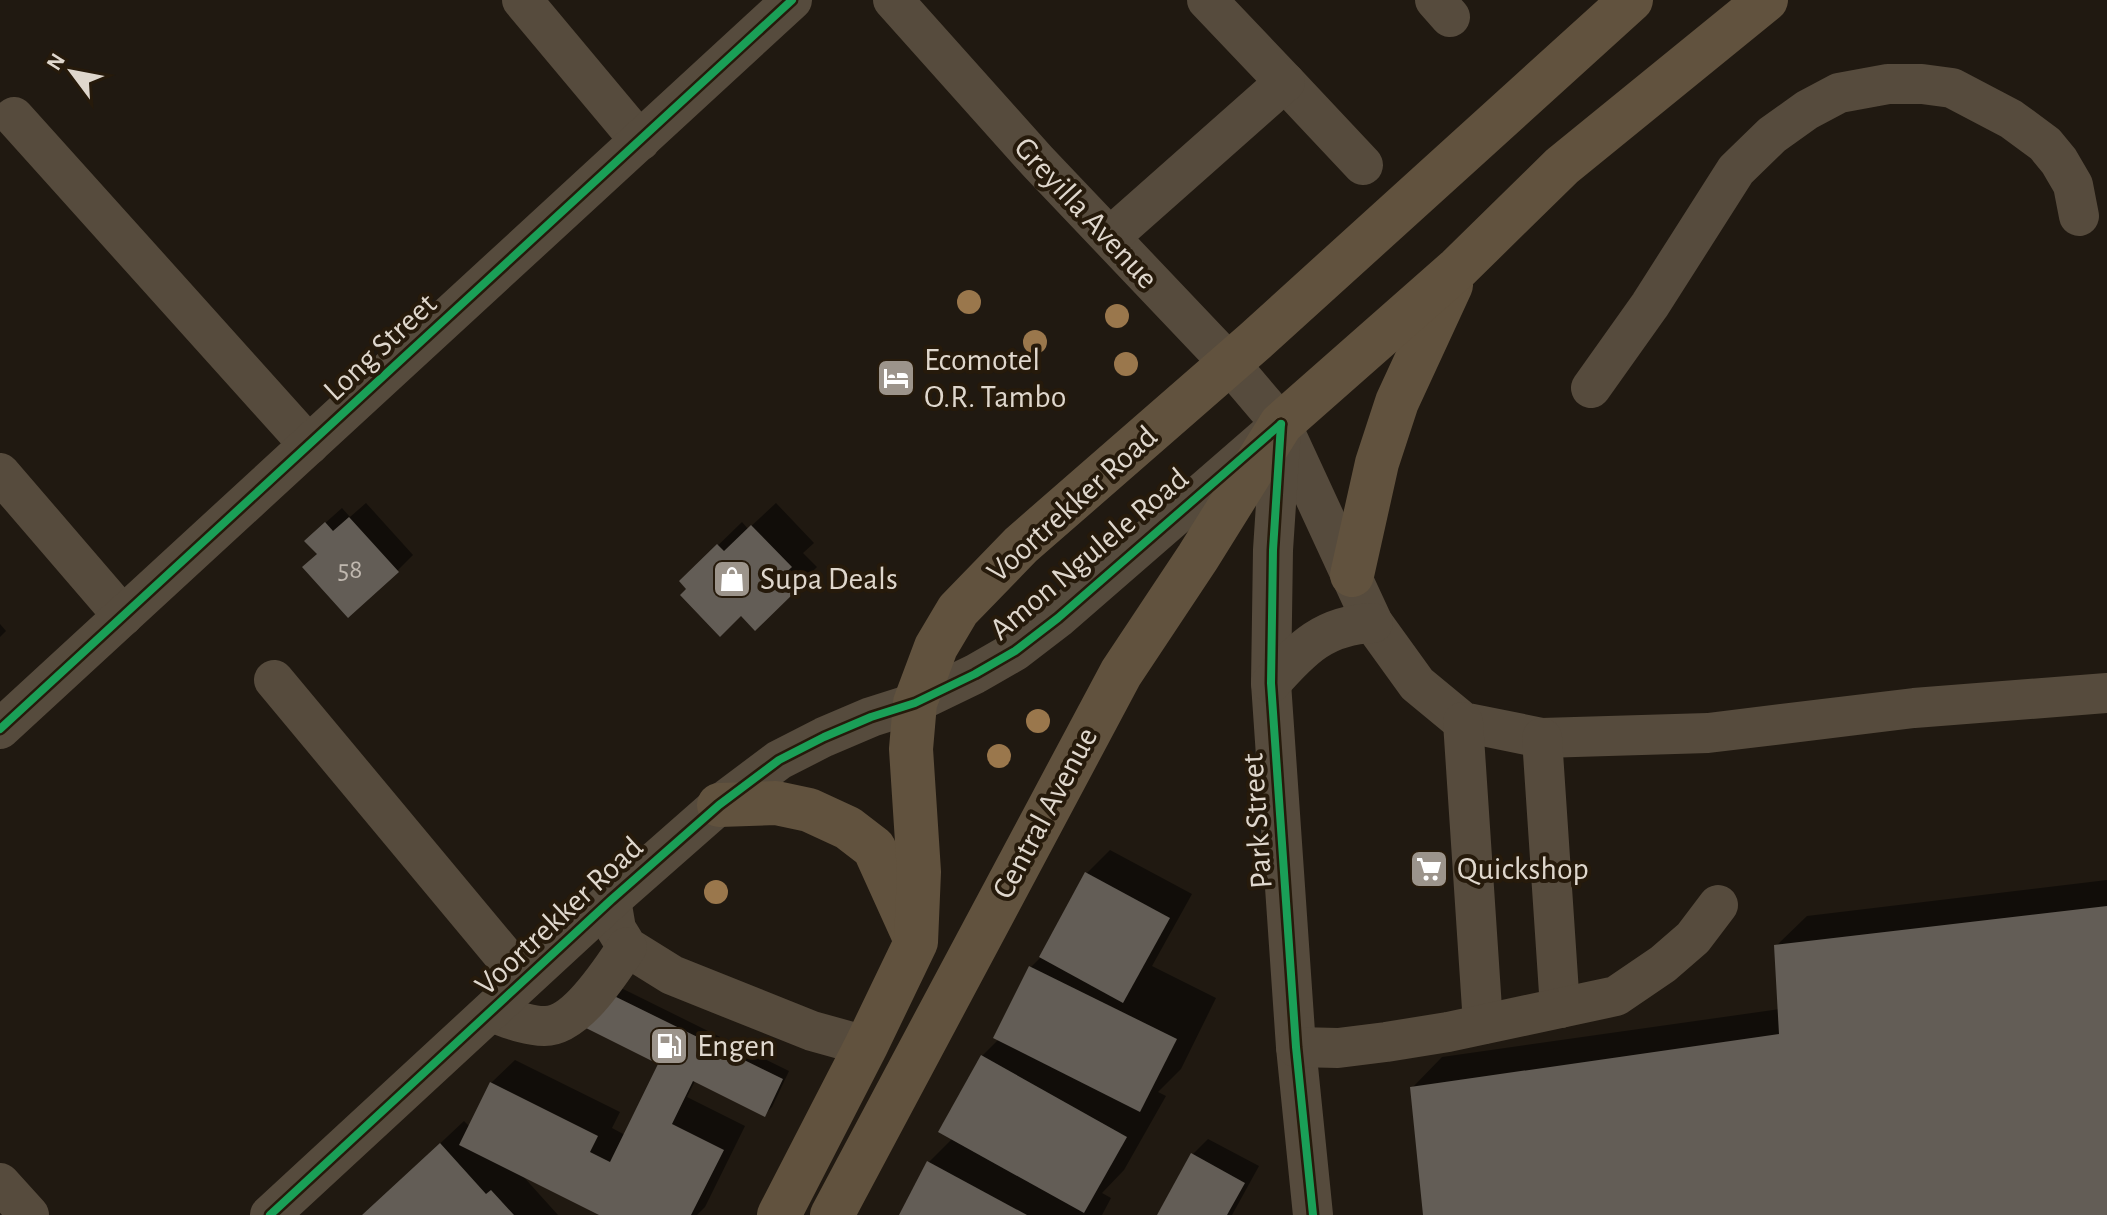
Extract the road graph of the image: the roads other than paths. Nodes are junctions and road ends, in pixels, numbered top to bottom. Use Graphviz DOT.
graph roads {
  1 [pos="522,0"];
  2 [pos="792,0"];
  3 [pos="893,0"];
  4 [pos="1207,0"];
  5 [pos="1631,0"];
  6 [pos="1766,0"];
  7 [pos="1285,82"];
  8 [pos="7,127"];
  9 [pos="640,141"];
  10 [pos="1363,165"];
  11 [pos="2079,216"];
  12 [pos="1110,237"];
  13 [pos="1458,268"];
  14 [pos="1230,364"];
  15 [pos="1591,388"];
  16 [pos="1281,424"];
  17 [pos="299,454"];
  18 [pos="0,473"];
  19 [pos="1352,575"];
  20 [pos="123,616"];
  21 [pos="1373,623"];
  22 [pos="274,680"];
  23 [pos="1271,683"];
  24 [pos="2107,693"];
  25 [pos="915,703"];
  26 [pos="7,707"];
  27 [pos="1463,722"];
  28 [pos="1542,738"];
  29 [pos="719,805"];
  30 [pos="611,900"];
  31 [pos="1718,905"];
  32 [pos="916,942"];
  33 [pos="627,947"];
  34 [pos="524,980"];
  35 [pos="1560,1008"];
  36 [pos="491,1012"];
  37 [pos="1483,1024"];
  38 [pos="866,1046"];
  39 [pos="1296,1047"];
  40 [pos="0,1183"];
  41 [pos="29,1215"];
  42 [pos="270,1215"];
  43 [pos="779,1215"];
  44 [pos="832,1215"];
  45 [pos="1313,1215"];
  1 -- 9 [label="street"];
  2 -- 9 [label="street, Long Street"];
  3 -- 12 [label="street, Greyilla Avenue"];
  4 -- 7 [label="street"];
  5 -- 14 [label="main road"];
  6 -- 13 [label="main road"];
  7 -- 10 [label="street"];
  7 -- 12 [label="street"];
  8 -- 17 [label="street"];
  9 -- 17 [label="street, Long Street"];
  11 -- 15 [label="street"];
  12 -- 14 [label="street, Greyilla Avenue"];
  13 -- 16 [label="main road"];
  13 -- 19 [label="main road"];
  14 -- 16 [label="street, Greyilla Avenue"];
  14 -- 25 [label="main road, Voortrekker Road"];
  16 -- 19 [label="street, Greyilla Avenue"];
  16 -- 23 [label="street, Park Street"];
  16 -- 25 [label="street, Amon Ngulele Road"];
  16 -- 44 [label="main road, Central Avenue"];
  17 -- 20 [label="street, Long Street"];
  18 -- 20 [label="street"];
  19 -- 21 [label="street, Greyilla Avenue"];
  20 -- 26 [label="street, Long Street"];
  21 -- 23 [label="street"];
  21 -- 27 [label="street, Greyilla Avenue"];
  22 -- 34 [label="street"];
  23 -- 39 [label="street, Park Street"];
  24 -- 28 [label="street"];
  25 -- 29 [label="street, Voortrekker Road"];
  25 -- 32 [label="main road, Voortrekker Road"];
  27 -- 28 [label="street"];
  27 -- 37 [label="street"];
  28 -- 35 [label="street"];
  29 -- 30 [label="street, Voortrekker Road"];
  29 -- 32 [label="main road"];
  30 -- 33 [label="street"];
  30 -- 34 [label="street, Voortrekker Road"];
  31 -- 35 [label="street"];
  32 -- 38 [label="main road, Voortrekker Road"];
  33 -- 36 [label="street"];
  33 -- 38 [label="street"];
  34 -- 36 [label="street, Voortrekker Road"];
  35 -- 37 [label="street"];
  36 -- 42 [label="street, Voortrekker Road"];
  37 -- 39 [label="street"];
  38 -- 43 [label="main road, Voortrekker Road"];
  39 -- 45 [label="street, Park Street"];
  40 -- 41 [label="street"];
}
